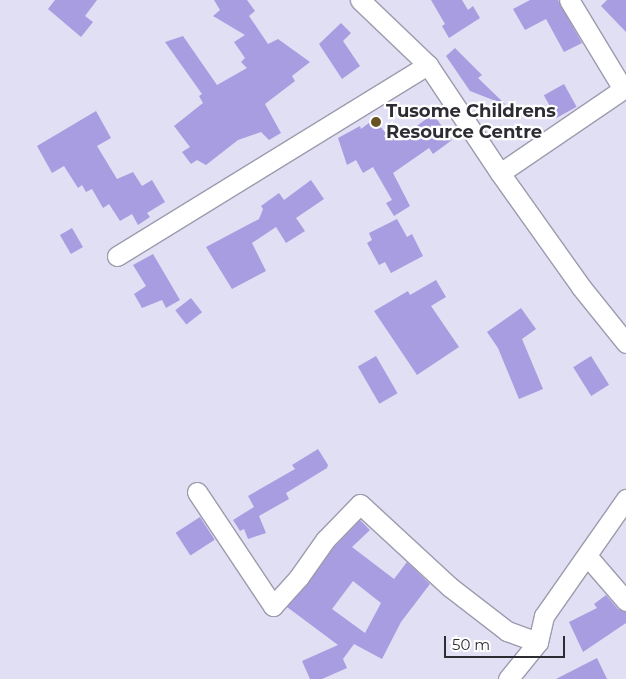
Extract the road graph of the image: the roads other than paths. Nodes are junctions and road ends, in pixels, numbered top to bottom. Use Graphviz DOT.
graph roads {
  1 [pos="360,0"];
  2 [pos="569,0"];
  3 [pos="428,65"];
  4 [pos="625,91"];
  5 [pos="500,173"];
  6 [pos="117,256"];
  7 [pos="626,343"];
  8 [pos="197,492"];
  9 [pos="626,499"];
  10 [pos="588,557"];
  11 [pos="626,601"];
  12 [pos="538,642"];
  13 [pos="508,679"];
  1 -- 3 [label="street"];
  2 -- 4 [label="street"];
  3 -- 5 [label="street"];
  3 -- 6 [label="street"];
  4 -- 5 [label="street"];
  5 -- 7 [label="street"];
  8 -- 12 [label="street"];
  9 -- 10 [label="street"];
  10 -- 11 [label="street"];
  10 -- 12 [label="street"];
  12 -- 13 [label="street"];
}
